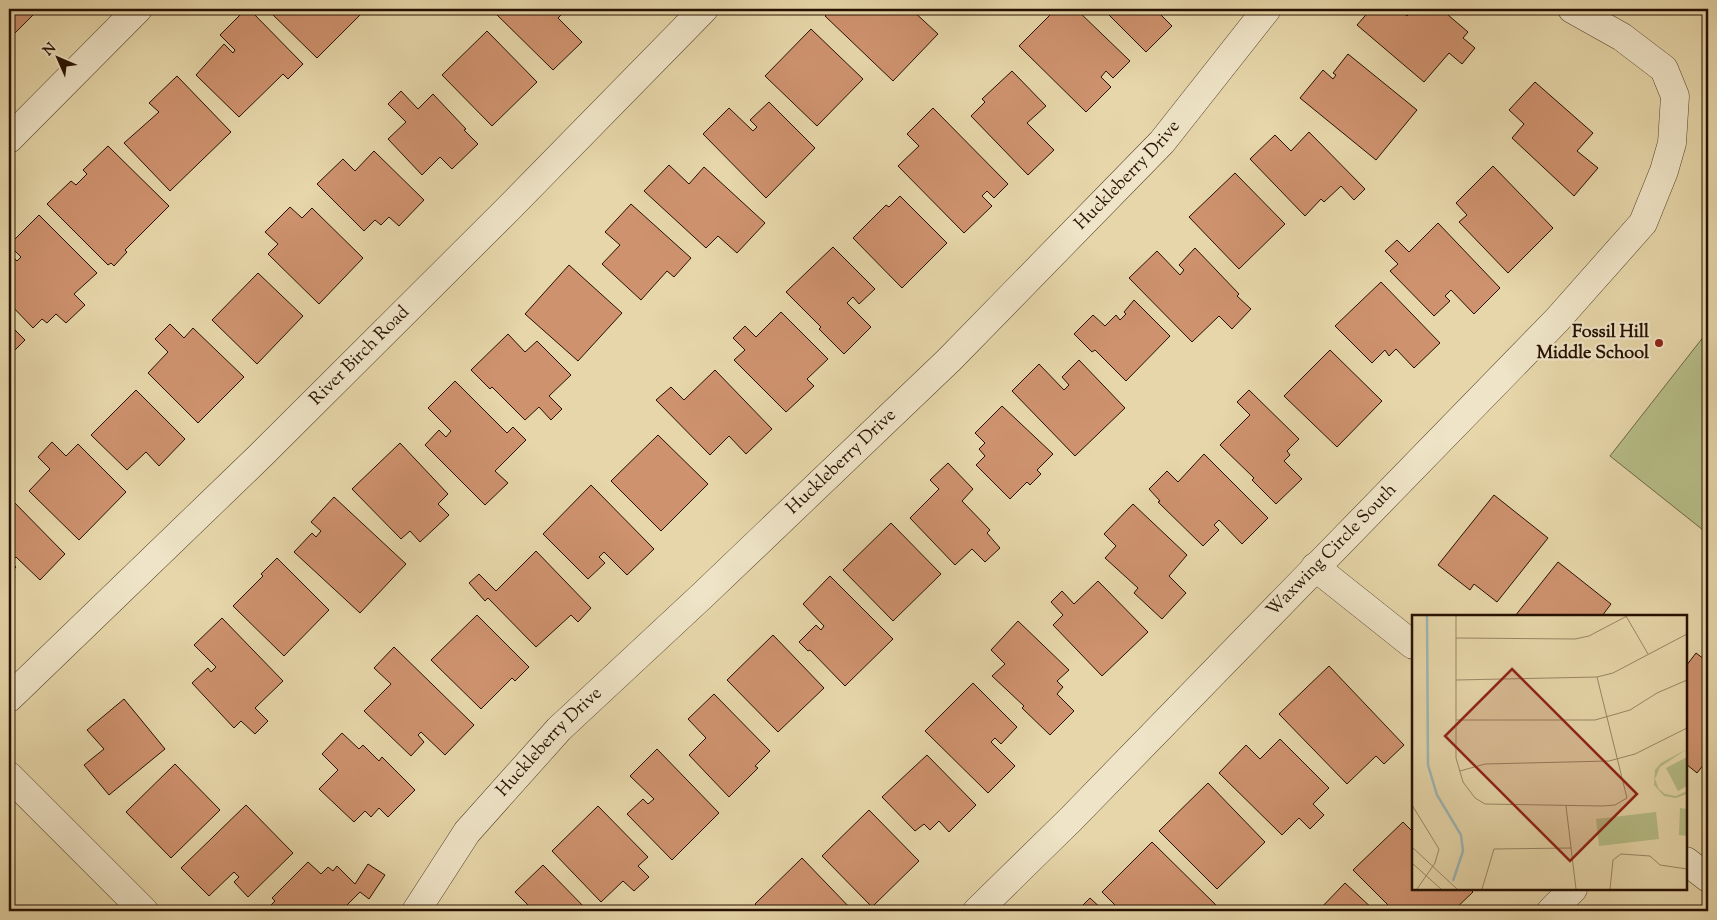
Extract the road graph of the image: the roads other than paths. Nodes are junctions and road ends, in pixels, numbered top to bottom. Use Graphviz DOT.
graph roads {
  1 [pos="138,9"];
  2 [pos="704,9"];
  3 [pos="1267,9"];
  4 [pos="1572,9"];
  5 [pos="9,139"];
  6 [pos="1315,567"];
  7 [pos="1412,644"];
  8 [pos="9,698"];
  9 [pos="9,776"];
  10 [pos="1687,862"];
  11 [pos="1708,878"];
  12 [pos="1572,890"];
  13 [pos="144,911"];
  14 [pos="416,911"];
  15 [pos="977,911"];
  16 [pos="1551,911"];
  1 -- 5 [label="street"];
  2 -- 8 [label="street, River Birch Road"];
  3 -- 14 [label="street, Huckleberry Drive"];
  4 -- 6 [label="street, Waxwing Circle South"];
  6 -- 7 [label="street"];
  6 -- 15 [label="street, Waxwing Circle South"];
  9 -- 13 [label="street"];
  10 -- 11 [label="street"];
  12 -- 16 [label="street"];
}
